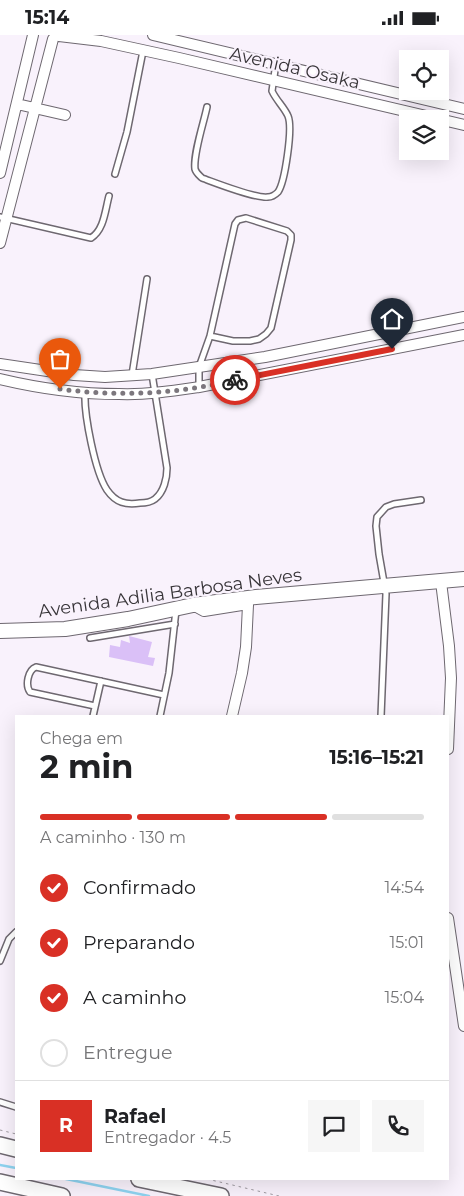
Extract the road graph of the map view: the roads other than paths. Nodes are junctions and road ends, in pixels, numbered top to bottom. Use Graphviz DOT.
graph roads {
  1 [pos="34,35"];
  2 [pos="154,35"];
  3 [pos="57,36"];
  4 [pos="172,37"];
  5 [pos="143,51"];
  6 [pos="276,63"];
  7 [pos="272,79"];
  8 [pos="392,92"];
  9 [pos="399,94"];
  10 [pos="426,100"];
  11 [pos="17,104"];
  12 [pos="207,107"];
  13 [pos="388,107"];
  14 [pos="34,109"];
  15 [pos="464,109"];
  16 [pos="404,110"];
  17 [pos="65,115"];
  18 [pos="449,121"];
  19 [pos="464,125"];
  20 [pos="0,173"];
  21 [pos="115,174"];
  22 [pos="109,196"];
  23 [pos="3,217"];
  24 [pos="0,243"];
  25 [pos="147,279"];
  26 [pos="464,317"];
  27 [pos="464,335"];
  28 [pos="210,336"];
  29 [pos="264,357"];
  30 [pos="232,362"];
  31 [pos="0,363"];
  32 [pos="199,367"];
  33 [pos="267,373"];
  34 [pos="152,374"];
  35 [pos="74,375"];
  36 [pos="132,375"];
  37 [pos="0,379"];
  38 [pos="235,380"];
  39 [pos="199,387"];
  40 [pos="79,392"];
  41 [pos="156,393"];
  42 [pos="421,500"];
  43 [pos="464,579"];
  44 [pos="440,581"];
  45 [pos="386,587"];
  46 [pos="252,601"];
  47 [pos="176,608"];
  48 [pos="175,624"];
  49 [pos="0,631"];
  50 [pos="90,638"];
  51 [pos="101,681"];
  52 [pos="164,695"];
  53 [pos="95,706"];
  54 [pos="93,715"];
  55 [pos="160,715"];
  56 [pos="232,715"];
  57 [pos="381,715"];
  58 [pos="449,725"];
  59 [pos="449,925"];
  60 [pos="15,933"];
  61 [pos="0,961"];
  62 [pos="464,1026"];
  63 [pos="0,1102"];
  64 [pos="15,1107"];
  65 [pos="0,1145"];
  66 [pos="15,1149"];
  67 [pos="146,1180"];
  68 [pos="0,1182"];
  69 [pos="62,1196"];
  70 [pos="221,1196"];
  1 -- 3 [label="street, Avenida Osaka"];
  1 -- 11 [label="street"];
  2 -- 4 [label="street, Avenida Osaka"];
  3 -- 5 [label="street, Avenida Osaka"];
  3 -- 14 [label="street"];
  4 -- 6 [label="street, Avenida Osaka"];
  5 -- 7 [label="street, Avenida Osaka"];
  5 -- 21 [label="lane"];
  6 -- 7 [label="lane"];
  6 -- 8 [label="street, Avenida Osaka"];
  7 -- 12 [label="lane"];
  7 -- 13 [label="street, Avenida Osaka"];
  8 -- 9 [label="street, Avenida Osaka"];
  8 -- 13 [label="street"];
  10 -- 15 [label="street, Avenida Osaka"];
  11 -- 14 [label="street"];
  11 -- 20 [label="street"];
  13 -- 16 [label="street, Avenida Osaka"];
  14 -- 17 [label="street"];
  14 -- 23 [label="street"];
  18 -- 19 [label="street, Avenida Osaka"];
  22 -- 23 [label="lane"];
  23 -- 24 [label="street"];
  25 -- 36 [label="lane"];
  26 -- 29 [label="street"];
  27 -- 33 [label="street"];
  28 -- 28 [label="lane"];
  28 -- 32 [label="lane"];
  29 -- 30 [label="street"];
  29 -- 33 [label="street"];
  30 -- 32 [label="street"];
  30 -- 38 [label="street"];
  31 -- 35 [label="street"];
  32 -- 34 [label="street"];
  32 -- 39 [label="lane"];
  33 -- 38 [label="street"];
  34 -- 36 [label="street"];
  34 -- 41 [label="lane"];
  35 -- 36 [label="street"];
  35 -- 40 [label="street"];
  37 -- 40 [label="street"];
  38 -- 39 [label="street"];
  39 -- 41 [label="street"];
  40 -- 41 [label="street"];
  40 -- 41 [label="lane"];
  42 -- 45 [label="lane"];
  43 -- 44 [label="street, Avenida Adilia Barbosa Neves"];
  44 -- 45 [label="street, Avenida Adilia Barbosa Neves"];
  44 -- 58 [label="street"];
  45 -- 46 [label="street, Avenida Adilia Barbosa Neves"];
  45 -- 57 [label="lane"];
  46 -- 47 [label="street, Avenida Adilia Barbosa Neves"];
  46 -- 56 [label="street"];
  47 -- 48 [label="lane"];
  47 -- 49 [label="street, Avenida Adilia Barbosa Neves"];
  48 -- 50 [label="lane"];
  48 -- 52 [label="lane"];
  51 -- 52 [label="lane"];
  51 -- 53 [label="lane"];
  51 -- 53 [label="lane"];
  52 -- 55 [label="lane"];
  53 -- 54 [label="lane"];
  59 -- 62 [label="street"];
  60 -- 61 [label="lane"];
  63 -- 64 [label="lane"];
  65 -- 66 [label="main road"];
  67 -- 70 [label="main road"];
  68 -- 69 [label="main road"];
}
